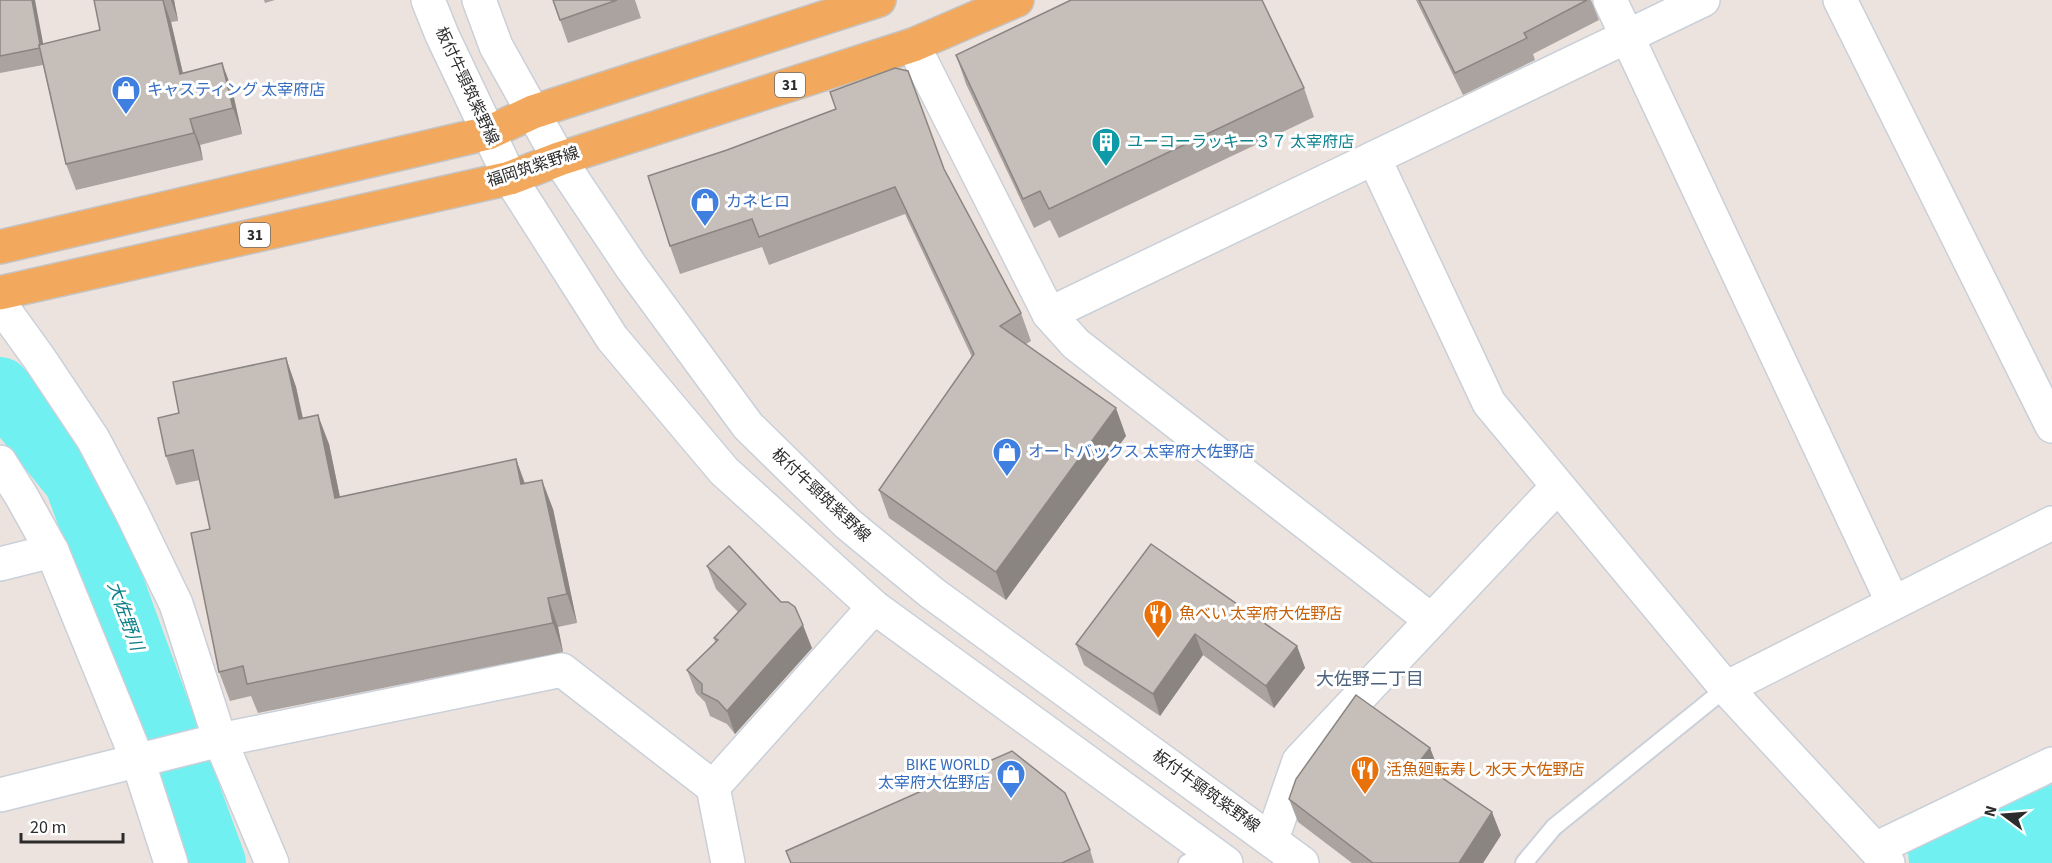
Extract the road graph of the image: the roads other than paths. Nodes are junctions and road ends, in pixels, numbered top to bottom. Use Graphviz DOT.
graph roads {
  1 [pos="428,0"];
  2 [pos="479,0"];
  3 [pos="879,0"];
  4 [pos="1017,0"];
  5 [pos="1610,0"];
  6 [pos="1703,0"];
  7 [pos="1840,0"];
  8 [pos="1627,36"];
  9 [pos="913,45"];
  10 [pos="533,112"];
  11 [pos="488,133"];
  12 [pos="1374,158"];
  13 [pos="559,159"];
  14 [pos="510,178"];
  15 [pos="0,248"];
  16 [pos="0,293"];
  17 [pos="0,304"];
  18 [pos="1049,314"];
  19 [pos="2052,426"];
  20 [pos="0,462"];
  21 [pos="1557,487"];
  22 [pos="2052,523"];
  23 [pos="52,551"];
  24 [pos="0,564"];
  25 [pos="1893,603"];
  26 [pos="874,607"];
  27 [pos="1431,620"];
  28 [pos="1726,688"];
  29 [pos="220,740"];
  30 [pos="138,761"];
  31 [pos="2052,764"];
  32 [pos="713,786"];
  33 [pos="0,795"];
  34 [pos="1271,851"];
  35 [pos="1881,856"];
  36 [pos="1208,859"];
  37 [pos="171,863"];
  38 [pos="272,863"];
  39 [pos="728,863"];
  40 [pos="1302,863"];
  41 [pos="1524,863"];
  1 -- 11 [label="street, 板付牛頸筑紫野線"];
  2 -- 10 [label="street, 板付牛頸筑紫野線"];
  3 -- 10 [label="main road"];
  4 -- 9 [label="main road, 福岡筑紫野線 / 31"];
  5 -- 8 [label="street"];
  6 -- 8 [label="street"];
  7 -- 19 [label="street"];
  8 -- 12 [label="street"];
  8 -- 25 [label="street"];
  9 -- 13 [label="main road, 福岡筑紫野線 / 31"];
  9 -- 18 [label="street"];
  10 -- 11 [label="main road"];
  10 -- 13 [label="street, 板付牛頸筑紫野線"];
  11 -- 14 [label="street, 板付牛頸筑紫野線"];
  11 -- 15 [label="main road"];
  12 -- 18 [label="street"];
  12 -- 21 [label="street"];
  13 -- 14 [label="main road, 福岡筑紫野線 / 31"];
  13 -- 34 [label="street, 板付牛頸筑紫野線"];
  14 -- 16 [label="main road, 福岡筑紫野線 / 31"];
  14 -- 26 [label="street, 板付牛頸筑紫野線"];
  17 -- 29 [label="street"];
  18 -- 27 [label="street"];
  20 -- 23 [label="street"];
  21 -- 27 [label="street"];
  21 -- 28 [label="street"];
  22 -- 25 [label="street"];
  23 -- 24 [label="street"];
  23 -- 30 [label="street"];
  25 -- 28 [label="street"];
  26 -- 32 [label="street"];
  26 -- 36 [label="street, 板付牛頸筑紫野線"];
  27 -- 34 [label="street"];
  28 -- 35 [label="street"];
  28 -- 41 [label="lane"];
  29 -- 30 [label="street"];
  29 -- 32 [label="street"];
  29 -- 38 [label="street"];
  30 -- 33 [label="street"];
  30 -- 37 [label="street"];
  31 -- 35 [label="street"];
  32 -- 39 [label="street"];
  34 -- 40 [label="street, 板付牛頸筑紫野線"];
}
